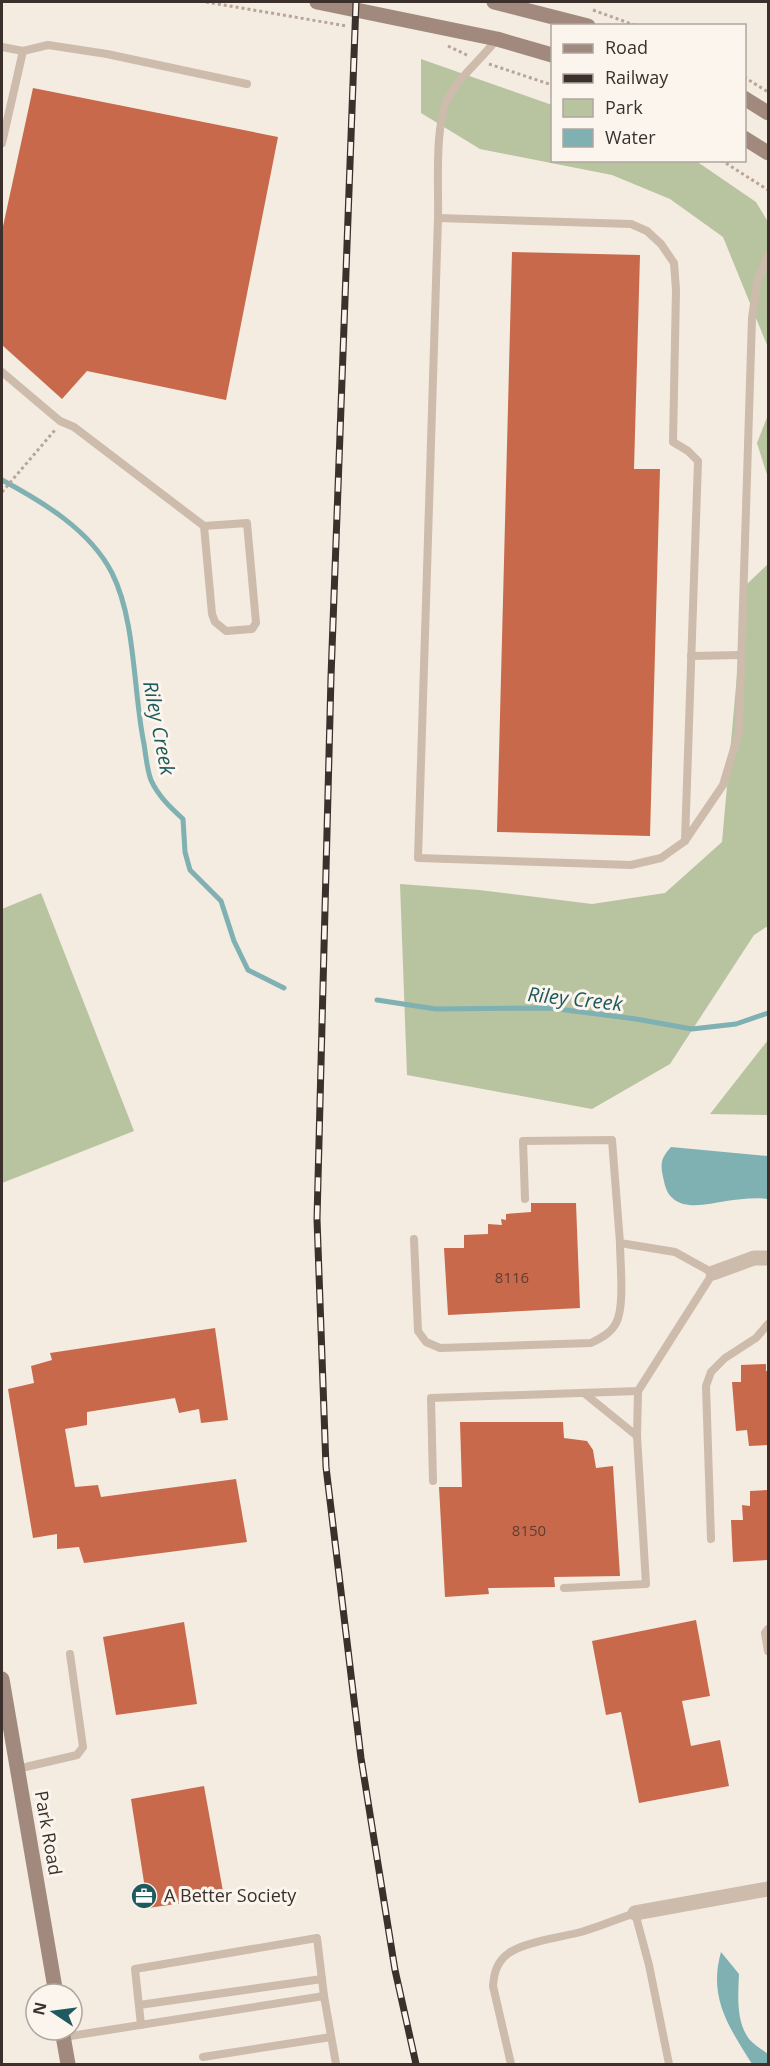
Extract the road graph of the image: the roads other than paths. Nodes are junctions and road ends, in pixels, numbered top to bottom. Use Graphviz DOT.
graph roads {
  1 [pos="317,2"];
  2 [pos="494,2"];
  3 [pos="580,24"];
  4 [pos="497,39"];
  5 [pos="2,47"];
  6 [pos="23,51"];
  7 [pos="551,55"];
  8 [pos="247,84"];
  9 [pos="746,99"];
  10 [pos="768,113"];
  11 [pos="746,139"];
  12 [pos="2,143"];
  13 [pos="768,153"];
  14 [pos="438,218"];
  15 [pos="768,256"];
  16 [pos="2,372"];
  17 [pos="204,526"];
  18 [pos="741,655"];
  19 [pos="691,656"];
  20 [pos="685,841"];
  21 [pos="525,1198"];
  22 [pos="414,1239"];
  23 [pos="620,1243"];
  24 [pos="768,1258"];
  25 [pos="713,1273"];
  26 [pos="768,1324"];
  27 [pos="638,1391"];
  28 [pos="584,1393"];
  29 [pos="637,1436"];
  30 [pos="433,1481"];
  31 [pos="711,1539"];
  32 [pos="564,1588"];
  33 [pos="768,1629"];
  34 [pos="768,1651"];
  35 [pos="70,1654"];
  36 [pos="2,1686"];
  37 [pos="17,1769"];
  38 [pos="768,1889"];
  39 [pos="635,1913"];
  40 [pos="322,1979"];
  41 [pos="54,1982"];
  42 [pos="324,1996"];
  43 [pos="139,2005"];
  44 [pos="141,2025"];
  45 [pos="84,2032"];
  46 [pos="331,2037"];
  47 [pos="64,2042"];
  48 [pos="203,2057"];
  49 [pos="68,2064"];
  50 [pos="336,2064"];
  51 [pos="511,2064"];
  52 [pos="669,2064"];
  1 -- 4 [label="main road"];
  2 -- 3 [label="main road"];
  4 -- 7 [label="main road"];
  4 -- 14 [label="lane"];
  5 -- 6 [label="lane"];
  6 -- 8 [label="lane"];
  6 -- 12 [label="lane"];
  9 -- 10 [label="main road"];
  11 -- 13 [label="main road"];
  14 -- 19 [label="lane"];
  14 -- 20 [label="lane"];
  15 -- 18 [label="lane"];
  16 -- 17 [label="lane"];
  17 -- 17 [label="lane"];
  18 -- 19 [label="lane"];
  18 -- 20 [label="lane"];
  19 -- 20 [label="lane"];
  21 -- 23 [label="lane"];
  22 -- 23 [label="lane"];
  23 -- 25 [label="lane"];
  24 -- 25 [label="street"];
  25 -- 27 [label="lane"];
  26 -- 31 [label="lane"];
  27 -- 28 [label="lane"];
  27 -- 29 [label="lane"];
  28 -- 29 [label="lane"];
  28 -- 30 [label="lane"];
  29 -- 32 [label="lane"];
  33 -- 34 [label="lane"];
  35 -- 37 [label="lane"];
  36 -- 37 [label="main road, Park Road"];
  37 -- 41 [label="main road, Park Road"];
  38 -- 39 [label="street"];
  39 -- 51 [label="lane"];
  39 -- 52 [label="lane"];
  40 -- 42 [label="lane"];
  40 -- 43 [label="lane"];
  40 -- 43 [label="lane"];
  42 -- 44 [label="lane"];
  42 -- 46 [label="lane"];
  43 -- 44 [label="lane"];
  44 -- 45 [label="lane"];
  46 -- 48 [label="lane"];
  46 -- 50 [label="lane"];
  47 -- 49 [label="main road"];
}
